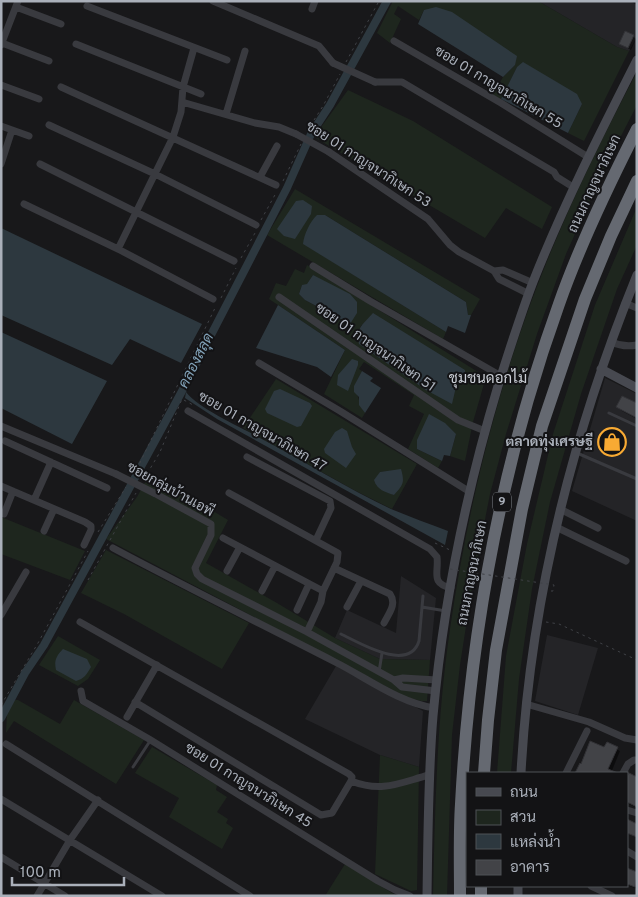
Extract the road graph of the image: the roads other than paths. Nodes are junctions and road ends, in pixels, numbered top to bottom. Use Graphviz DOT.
graph roads {
  1 [pos="213,1"];
  2 [pos="17,4"];
  3 [pos="87,6"];
  4 [pos="61,24"];
  5 [pos="394,41"];
  6 [pos="2,44"];
  7 [pos="76,44"];
  8 [pos="194,48"];
  9 [pos="245,51"];
  10 [pos="227,60"];
  11 [pos="637,60"];
  12 [pos="48,62"];
  13 [pos="1,85"];
  14 [pos="61,87"];
  15 [pos="183,87"];
  16 [pos="201,94"];
  17 [pos="39,99"];
  18 [pos="182,102"];
  19 [pos="226,114"];
  20 [pos="49,125"];
  21 [pos="1,126"];
  22 [pos="637,129"];
  23 [pos="12,130"];
  24 [pos="29,136"];
  25 [pos="173,137"];
  26 [pos="276,146"];
  27 [pos="588,157"];
  28 [pos="1,164"];
  29 [pos="40,164"];
  30 [pos="155,174"];
  31 [pos="260,177"];
  32 [pos="637,181"];
  33 [pos="278,185"];
  34 [pos="573,188"];
  35 [pos="24,204"];
  36 [pos="135,212"];
  37 [pos="257,227"];
  38 [pos="118,249"];
  39 [pos="234,261"];
  40 [pos="313,266"];
  41 [pos="494,271"];
  42 [pos="637,275"];
  43 [pos="533,282"];
  44 [pos="529,294"];
  45 [pos="279,297"];
  46 [pos="215,302"];
  47 [pos="625,303"];
  48 [pos="637,308"];
  49 [pos="611,342"];
  50 [pos="637,345"];
  51 [pos="259,363"];
  52 [pos="601,369"];
  53 [pos="501,376"];
  54 [pos="637,388"];
  55 [pos="188,411"];
  56 [pos="610,413"];
  57 [pos="1,426"];
  58 [pos="637,426"];
  59 [pos="485,431"];
  60 [pos="5,441"];
  61 [pos="574,452"];
  62 [pos="248,457"];
  63 [pos="51,462"];
  64 [pos="637,478"];
  65 [pos="1,486"];
  66 [pos="107,488"];
  67 [pos="13,491"];
  68 [pos="470,492"];
  69 [pos="229,493"];
  70 [pos="34,500"];
  71 [pos="54,509"];
  72 [pos="560,509"];
  73 [pos="4,514"];
  74 [pos="556,527"];
  75 [pos="598,528"];
  76 [pos="44,531"];
  77 [pos="223,538"];
  78 [pos="316,540"];
  79 [pos="240,547"];
  80 [pos="86,548"];
  81 [pos="113,548"];
  82 [pos="626,561"];
  83 [pos="275,566"];
  84 [pos="334,568"];
  85 [pos="227,571"];
  86 [pos="26,572"];
  87 [pos="361,580"];
  88 [pos="310,584"];
  89 [pos="450,588"];
  90 [pos="262,591"];
  91 [pos="322,592"];
  92 [pos="423,596"];
  93 [pos="347,607"];
  94 [pos="422,607"];
  95 [pos="297,610"];
  96 [pos="447,611"];
  97 [pos="1,615"];
  98 [pos="80,622"];
  99 [pos="384,623"];
  100 [pos="307,632"];
  101 [pos="341,634"];
  102 [pos="382,653"];
  103 [pos="157,665"];
  104 [pos="379,672"];
  105 [pos="394,680"];
  106 [pos="437,680"];
  107 [pos="436,690"];
  108 [pos="81,691"];
  109 [pos="135,702"];
  110 [pos="526,704"];
  111 [pos="434,708"];
  112 [pos="127,718"];
  113 [pos="587,731"];
  114 [pos="150,740"];
  115 [pos="637,740"];
  116 [pos="6,744"];
  117 [pos="637,760"];
  118 [pos="133,767"];
  119 [pos="484,772"];
  120 [pos="521,772"];
  121 [pos="566,772"];
  122 [pos="624,772"];
  123 [pos="429,775"];
  124 [pos="351,781"];
  125 [pos="1,799"];
  126 [pos="98,800"];
  127 [pos="70,840"];
  128 [pos="1,857"];
  129 [pos="44,883"];
  130 [pos="593,887"];
  131 [pos="37,896"];
  132 [pos="65,896"];
  133 [pos="162,896"];
  134 [pos="250,896"];
  135 [pos="410,896"];
  136 [pos="427,896"];
  137 [pos="460,896"];
  138 [pos="612,896"];
  1 -- 34 [label="street, bridge"];
  2 -- 4 [label="street"];
  2 -- 6 [label="street"];
  3 -- 8 [label="street"];
  5 -- 27 [label="street, ซอย 01 กาญจนากิเษก 55"];
  6 -- 12 [label="street"];
  7 -- 15 [label="street"];
  8 -- 10 [label="street"];
  8 -- 15 [label="street"];
  9 -- 19 [label="street"];
  11 -- 27 [label="main road"];
  13 -- 17 [label="street"];
  14 -- 25 [label="street"];
  15 -- 16 [label="street"];
  15 -- 18 [label="street"];
  18 -- 19 [label="street, ซอย 01 กาญจนากิเษก 53"];
  18 -- 25 [label="street"];
  19 -- 41 [label="street, ซอย 01 กาญจนากิเษก 53, bridge"];
  20 -- 30 [label="street"];
  21 -- 23 [label="street"];
  22 -- 137 [label="highway, ถนนกาญจนาภิเษก / 9"];
  23 -- 24 [label="street"];
  23 -- 28 [label="street"];
  25 -- 30 [label="street"];
  25 -- 31 [label="street"];
  26 -- 31 [label="street"];
  27 -- 34 [label="main road"];
  29 -- 36 [label="street"];
  30 -- 36 [label="street"];
  30 -- 37 [label="street"];
  31 -- 33 [label="street"];
  32 -- 119 [label="highway, 9"];
  34 -- 43 [label="main road"];
  35 -- 38 [label="street"];
  36 -- 38 [label="street"];
  36 -- 39 [label="street"];
  38 -- 46 [label="street"];
  40 -- 53 [label="street"];
  41 -- 43 [label="street, ซอย 01 กาญจนากิเษก 53"];
  41 -- 44 [label="street, ซอย 01 กาญจนากิเษก 53"];
  42 -- 47 [label="main road"];
  43 -- 44 [label="main road"];
  44 -- 53 [label="main road"];
  45 -- 59 [label="street, ซอย 01 กาญจนากิเษก 51"];
  47 -- 48 [label="street"];
  47 -- 49 [label="main road"];
  49 -- 50 [label="street"];
  49 -- 52 [label="main road"];
  51 -- 68 [label="street"];
  52 -- 54 [label="main road"];
  52 -- 61 [label="main road"];
  53 -- 59 [label="main road"];
  55 -- 89 [label="street"];
  56 -- 58 [label="lane"];
  57 -- 100 [label="street, ซอยกลุ่มบ้านเอพี, bridge"];
  59 -- 68 [label="main road"];
  60 -- 63 [label="street"];
  61 -- 64 [label="lane"];
  61 -- 72 [label="main road"];
  62 -- 78 [label="street"];
  63 -- 66 [label="street"];
  63 -- 70 [label="street"];
  65 -- 67 [label="street"];
  67 -- 70 [label="street"];
  67 -- 73 [label="street"];
  68 -- 89 [label="main road"];
  69 -- 78 [label="street"];
  70 -- 71 [label="street"];
  71 -- 76 [label="street"];
  71 -- 80 [label="street"];
  72 -- 74 [label="main road"];
  72 -- 75 [label="street"];
  74 -- 82 [label="street"];
  74 -- 110 [label="main road"];
  77 -- 79 [label="street"];
  78 -- 84 [label="street"];
  79 -- 83 [label="street"];
  79 -- 85 [label="street"];
  81 -- 111 [label="street"];
  83 -- 88 [label="street"];
  83 -- 90 [label="street"];
  84 -- 87 [label="street"];
  84 -- 91 [label="street"];
  86 -- 97 [label="street"];
  87 -- 93 [label="street"];
  87 -- 99 [label="street"];
  88 -- 91 [label="street"];
  88 -- 95 [label="street"];
  89 -- 96 [label="main road"];
  91 -- 100 [label="street"];
  92 -- 94 [label="lane"];
  94 -- 96 [label="lane"];
  94 -- 102 [label="lane"];
  96 -- 106 [label="main road"];
  98 -- 103 [label="street"];
  100 -- 104 [label="street, ซอยกลุ่มบ้านเอพี"];
  101 -- 102 [label="lane"];
  102 -- 104 [label="lane"];
  103 -- 109 [label="street"];
  103 -- 124 [label="street"];
  104 -- 105 [label="street, ซอยกลุ่มบ้านเอพี"];
  105 -- 106 [label="street"];
  105 -- 107 [label="street, ซอยกลุ่มบ้านเอพี"];
  106 -- 107 [label="main road"];
  107 -- 111 [label="main road"];
  108 -- 114 [label="street, ซอย 01 กาญจนาภิเษก 45"];
  109 -- 112 [label="street"];
  109 -- 124 [label="street"];
  110 -- 115 [label="street"];
  110 -- 120 [label="main road"];
  111 -- 123 [label="main road"];
  113 -- 121 [label="street"];
  114 -- 118 [label="lane"];
  114 -- 135 [label="street, ซอย 01 กาญจนาภิเษก 45"];
  116 -- 126 [label="street"];
  117 -- 122 [label="street"];
  123 -- 124 [label="street"];
  123 -- 136 [label="main road"];
  125 -- 127 [label="street"];
  126 -- 127 [label="street"];
  126 -- 134 [label="street"];
  127 -- 129 [label="street"];
  127 -- 133 [label="street"];
  128 -- 129 [label="street"];
  129 -- 131 [label="street"];
  129 -- 132 [label="street"];
  130 -- 138 [label="street"];
}
